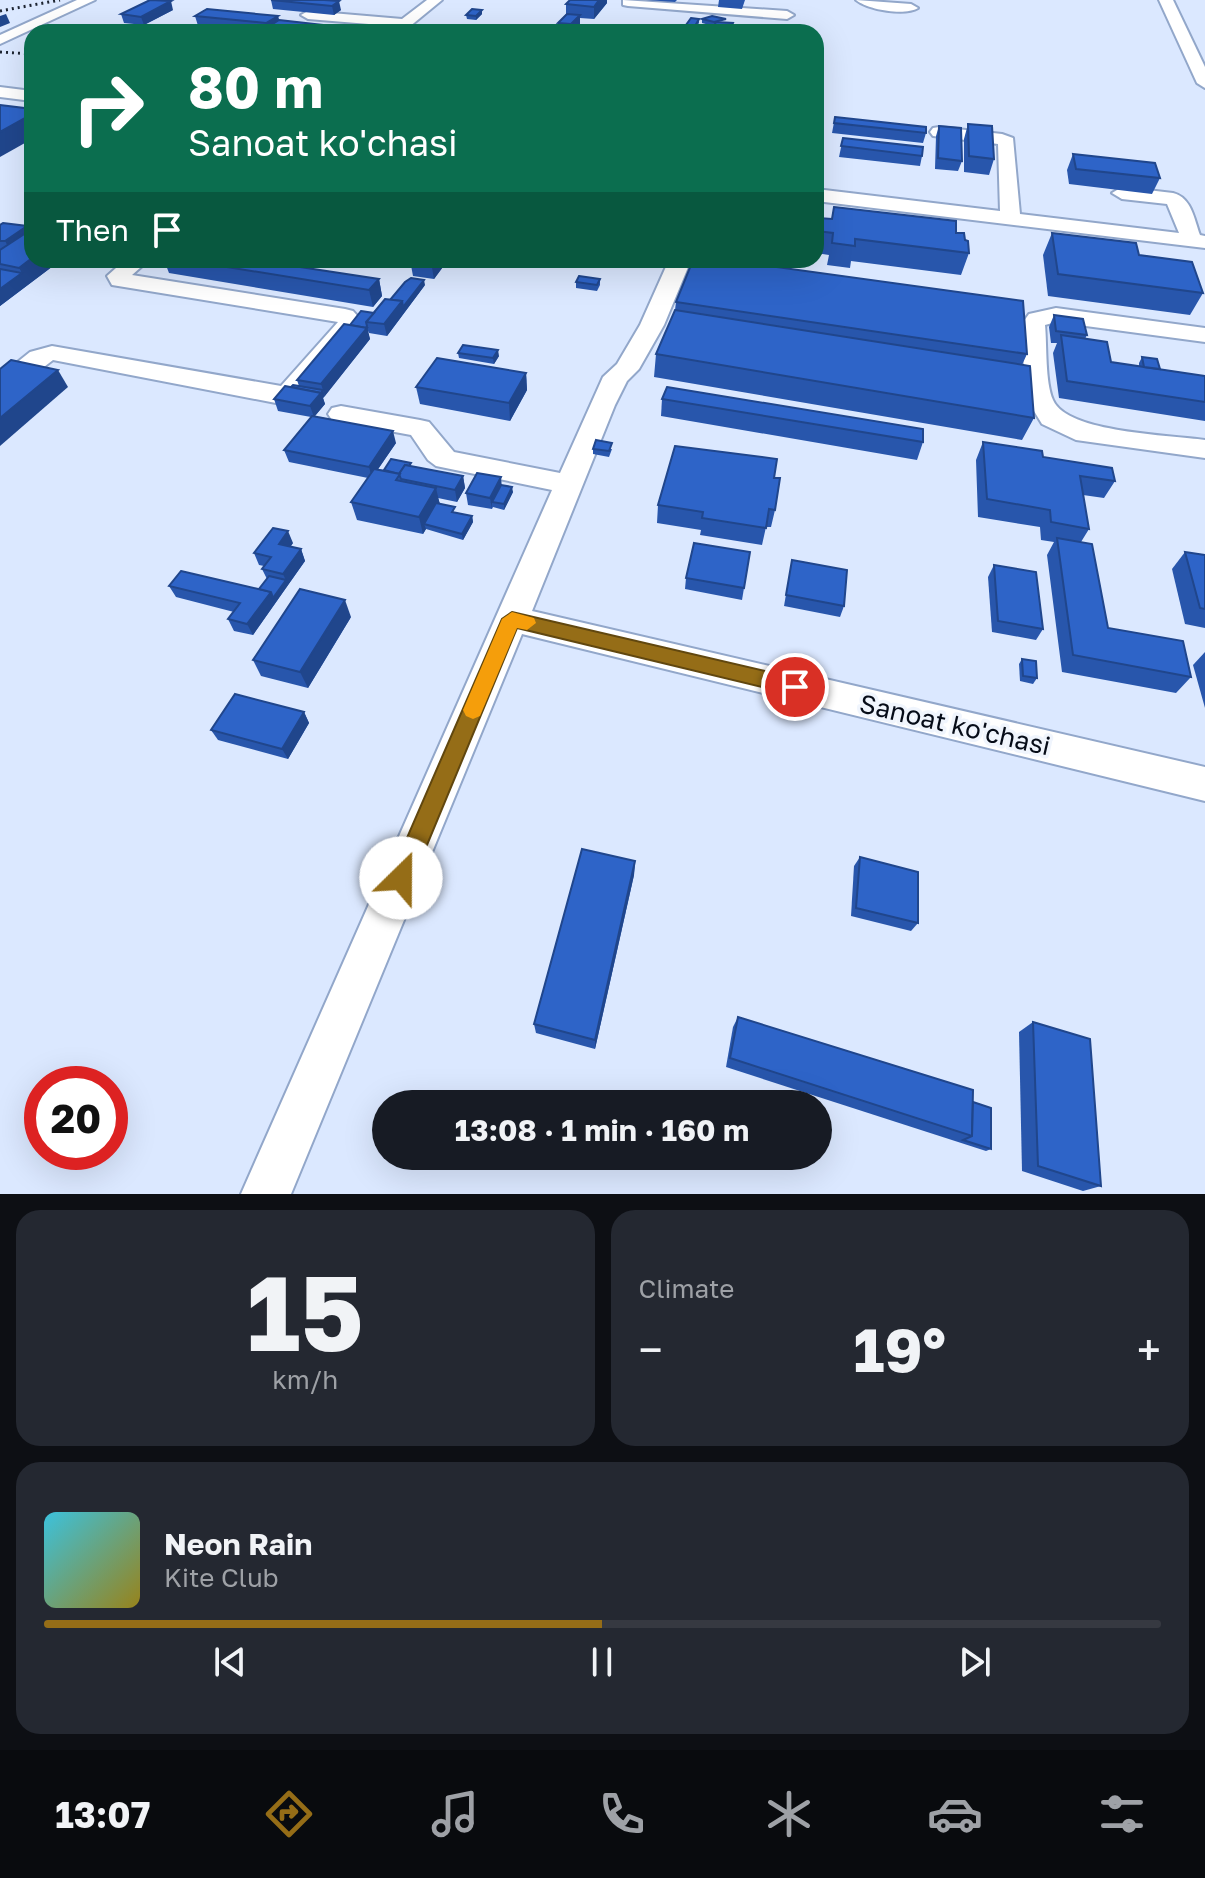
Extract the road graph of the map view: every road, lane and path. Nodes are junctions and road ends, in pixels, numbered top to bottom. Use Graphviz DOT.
graph roads {
  1 [pos="88,0"];
  2 [pos="435,0"];
  3 [pos="793,0"];
  4 [pos="863,0"];
  5 [pos="1166,0"];
  6 [pos="628,2"];
  7 [pos="911,8"];
  8 [pos="308,15"];
  9 [pos="787,15"];
  10 [pos="35,24"];
  11 [pos="371,24"];
  12 [pos="404,24"];
  13 [pos="783,24"];
  14 [pos="24,29"];
  15 [pos="0,40"];
  16 [pos="1205,83"];
  17 [pos="0,92"];
  18 [pos="24,95"];
  19 [pos="939,132"];
  20 [pos="1122,193"];
  21 [pos="824,196"];
  22 [pos="1010,218"];
  23 [pos="1199,242"];
  24 [pos="128,268"];
  25 [pos="677,268"];
  26 [pos="652,325"];
  27 [pos="682,330"];
  28 [pos="1205,335"];
  29 [pos="1007,383"];
  30 [pos="1038,388"];
  31 [pos="0,389"];
  32 [pos="341,414"];
  33 [pos="1205,449"];
  34 [pos="568,484"];
  35 [pos="512,619"];
  36 [pos="1205,784"];
  37 [pos="266,1194"];
  1 -- 10 [label="street"];
  2 -- 12 [label="street"];
  3 -- 9 [label="street"];
  4 -- 7 [label="street"];
  5 -- 16 [label="street"];
  6 -- 9 [label="street"];
  8 -- 11 [label="street"];
  9 -- 13 [label="street"];
  14 -- 15 [label="street"];
  17 -- 18 [label="street"];
  19 -- 22 [label="street"];
  20 -- 23 [label="street"];
  21 -- 22 [label="street"];
  22 -- 23 [label="street"];
  24 -- 31 [label="street"];
  25 -- 26 [label="street"];
  26 -- 27 [label="street"];
  26 -- 34 [label="street"];
  28 -- 30 [label="street"];
  29 -- 30 [label="street"];
  30 -- 33 [label="street"];
  32 -- 34 [label="street"];
  34 -- 35 [label="street"];
  35 -- 36 [label="street, Sanoat ko'chasi"];
  35 -- 37 [label="street"];
}
